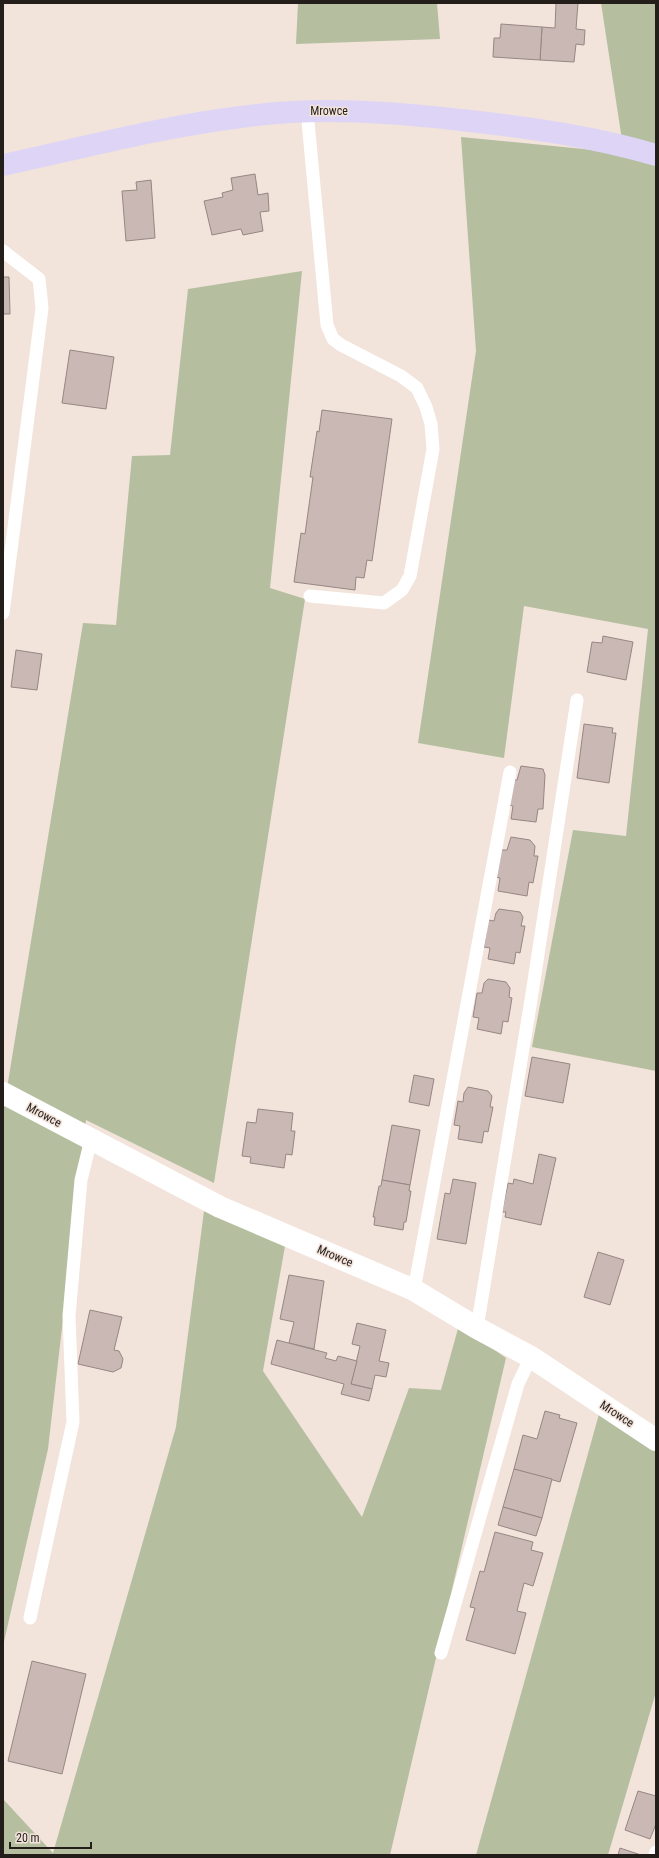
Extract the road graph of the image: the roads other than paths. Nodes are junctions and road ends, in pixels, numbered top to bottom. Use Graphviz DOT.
graph roads {
  1 [pos="306,112"];
  2 [pos="656,155"];
  3 [pos="3,165"];
  4 [pos="3,251"];
  5 [pos="310,596"];
  6 [pos="3,613"];
  7 [pos="577,700"];
  8 [pos="510,772"];
  9 [pos="3,1093"];
  10 [pos="91,1139"];
  11 [pos="414,1290"];
  12 [pos="477,1328"];
  13 [pos="531,1357"];
  14 [pos="656,1440"];
  15 [pos="30,1618"];
  16 [pos="441,1653"];
  17 [pos="656,1852"];
  18 [pos="655,1855"];
  1 -- 2 [label="street, Mrowce"];
  1 -- 3 [label="street, Mrowce"];
  1 -- 5 [label="lane"];
  4 -- 6 [label="lane"];
  7 -- 12 [label="lane"];
  8 -- 11 [label="lane"];
  9 -- 10 [label="street, Mrowce"];
  10 -- 11 [label="street, Mrowce"];
  10 -- 15 [label="lane"];
  11 -- 12 [label="street, Mrowce"];
  12 -- 13 [label="street, Mrowce"];
  13 -- 14 [label="street, Mrowce"];
  13 -- 16 [label="lane"];
  17 -- 18 [label="lane"];
}
